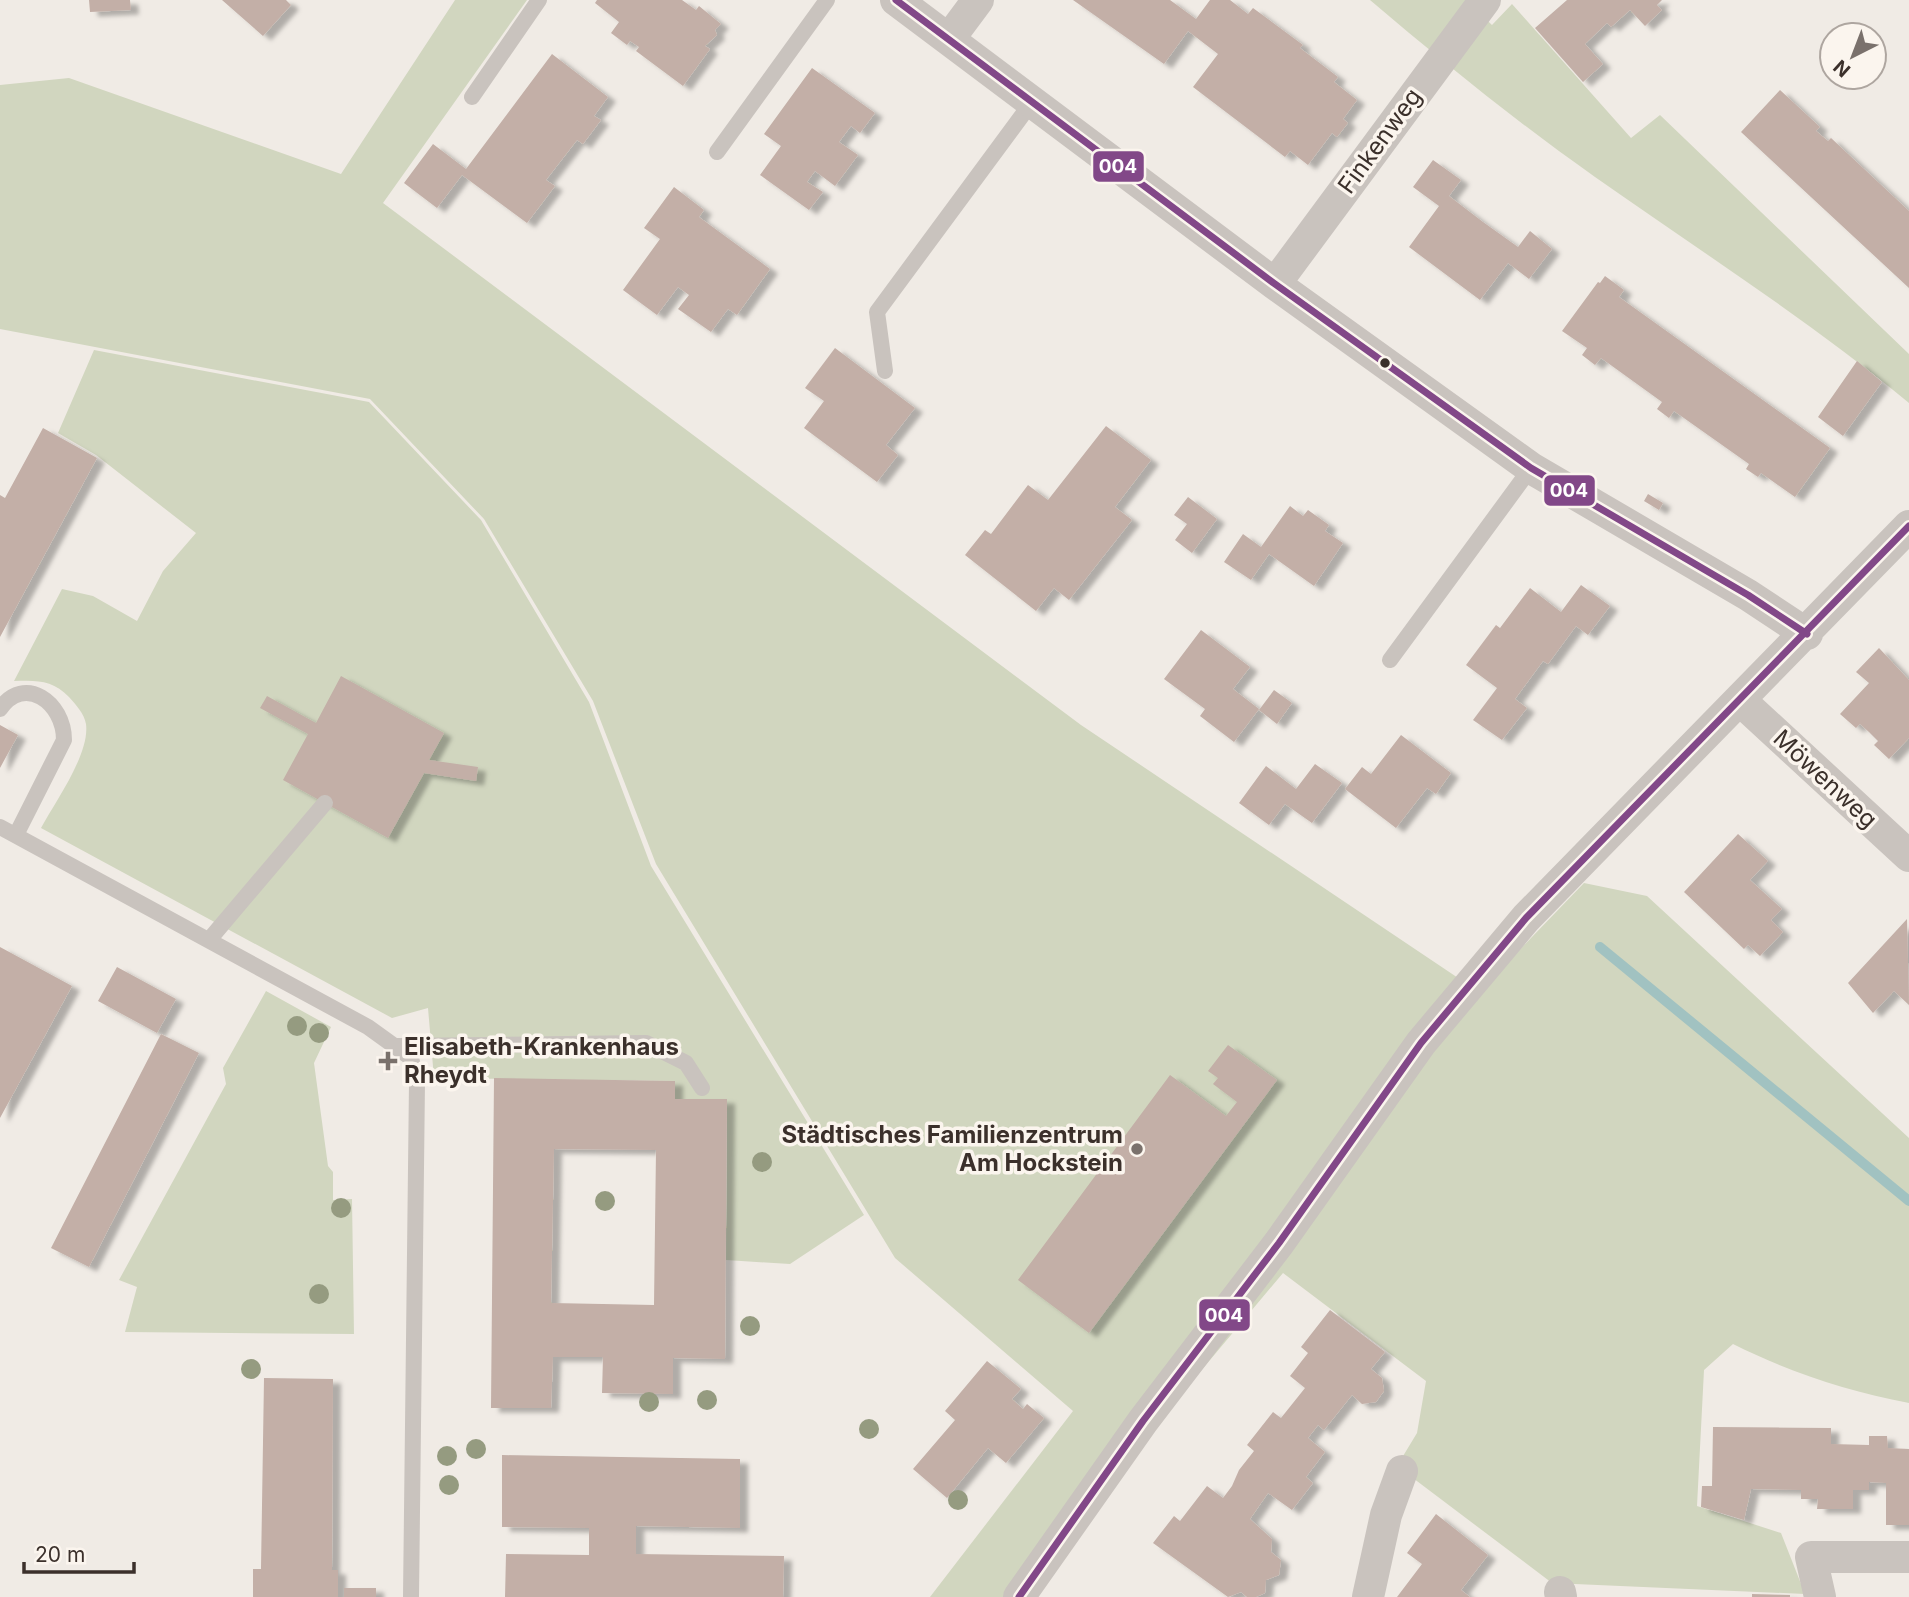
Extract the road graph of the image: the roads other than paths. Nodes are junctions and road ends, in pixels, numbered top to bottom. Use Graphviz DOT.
graph roads {
  1 [pos="539,0"];
  2 [pos="827,0"];
  3 [pos="896,0"];
  4 [pos="978,0"];
  5 [pos="1485,0"];
  6 [pos="949,40"];
  7 [pos="472,97"];
  8 [pos="1032,102"];
  9 [pos="717,152"];
  10 [pos="1275,284"];
  11 [pos="885,371"];
  12 [pos="1531,468"];
  13 [pos="1909,526"];
  14 [pos="1807,634"];
  15 [pos="1390,660"];
  16 [pos="1741,701"];
  17 [pos="0,709"];
  18 [pos="326,803"];
  19 [pos="0,827"];
  20 [pos="16,835"];
  21 [pos="1909,856"];
  22 [pos="209,940"];
  23 [pos="398,1046"];
  24 [pos="702,1088"];
  25 [pos="1402,1471"];
  26 [pos="1909,1558"];
  27 [pos="411,1597"];
  28 [pos="1019,1597"];
  29 [pos="1368,1597"];
  30 [pos="1820,1597"];
  1 -- 7 [label="lane"];
  2 -- 9 [label="lane"];
  3 -- 6 [label="street"];
  4 -- 6 [label="street"];
  5 -- 10 [label="street, Finkenweg"];
  6 -- 8 [label="street"];
  8 -- 10 [label="street"];
  8 -- 11 [label="lane"];
  10 -- 12 [label="street"];
  12 -- 14 [label="street"];
  12 -- 15 [label="lane"];
  13 -- 14 [label="street"];
  14 -- 16 [label="street"];
  16 -- 21 [label="street, Möwenweg"];
  16 -- 28 [label="street"];
  17 -- 20 [label="lane"];
  18 -- 22 [label="lane"];
  19 -- 20 [label="lane"];
  20 -- 22 [label="lane"];
  22 -- 23 [label="lane"];
  23 -- 24 [label="lane"];
  23 -- 27 [label="lane"];
  25 -- 29 [label="street"];
  26 -- 30 [label="street"];
}
